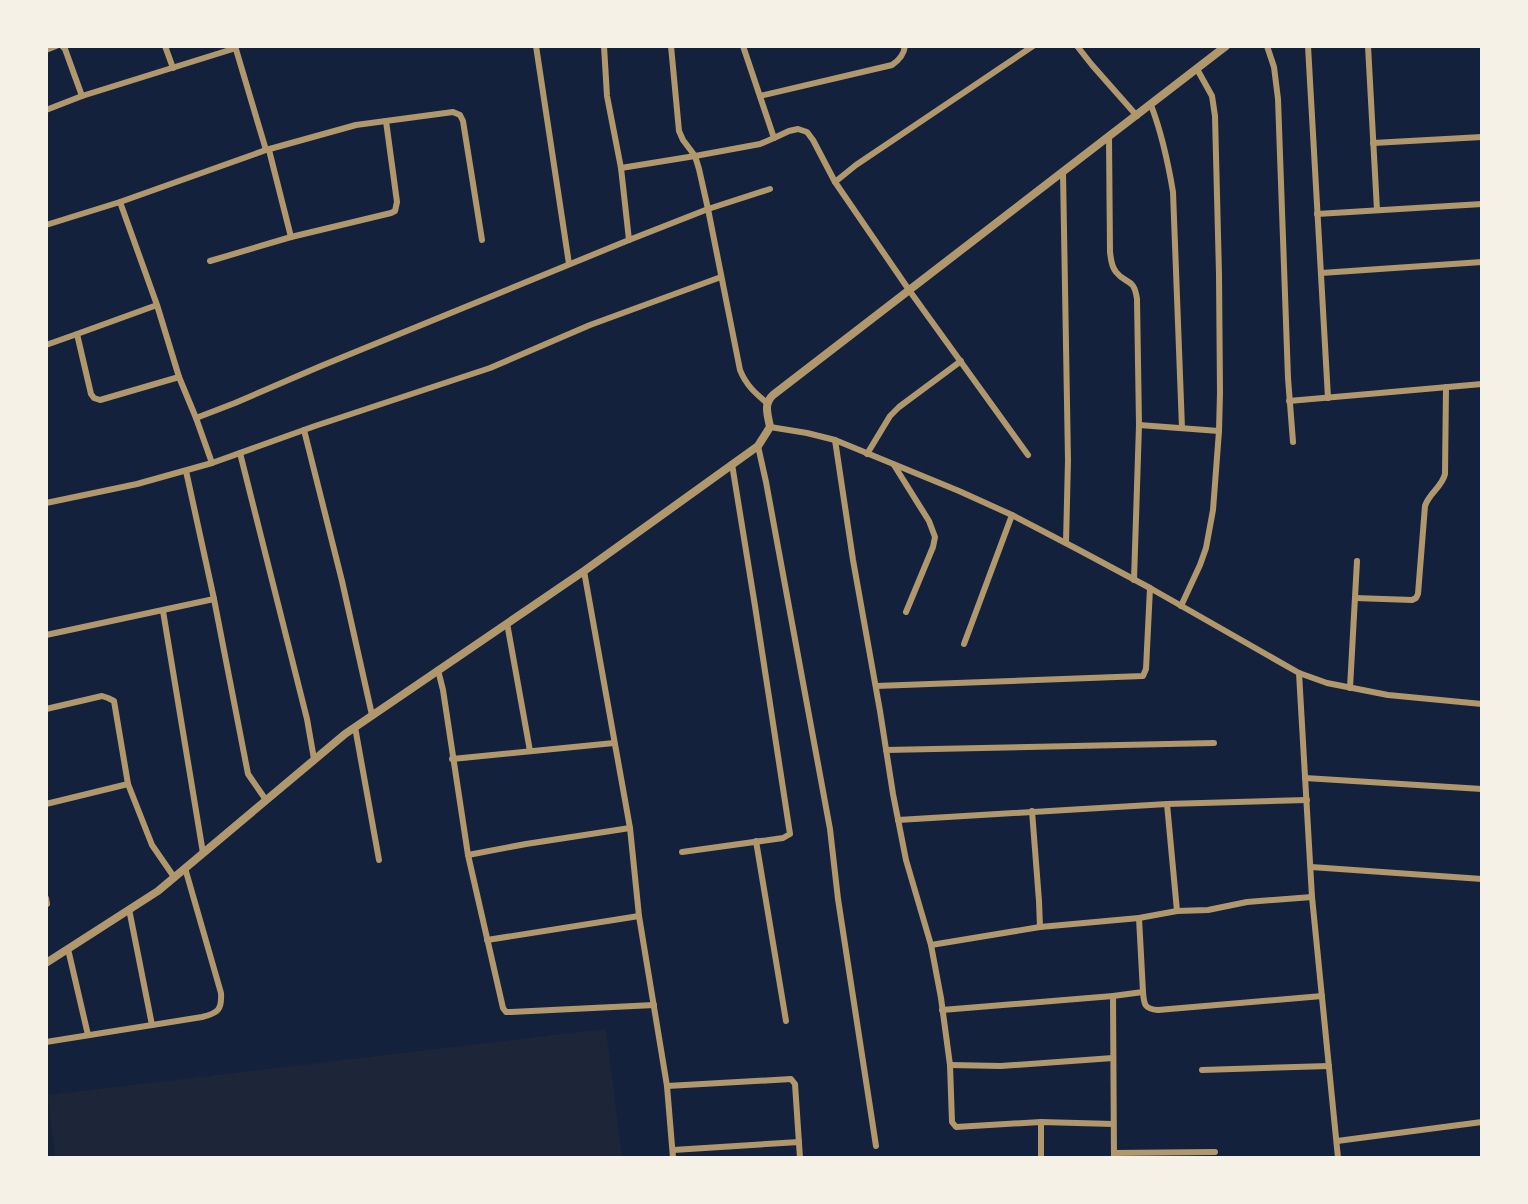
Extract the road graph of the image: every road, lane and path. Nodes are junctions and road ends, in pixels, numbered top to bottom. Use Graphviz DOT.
graph roads {
  1 [pos="56,46"];
  2 [pos="62,46"];
  3 [pos="165,46"];
  4 [pos="536,46"];
  5 [pos="603,46"];
  6 [pos="671,46"];
  7 [pos="743,46"];
  8 [pos="905,46"];
  9 [pos="1033,46"];
  10 [pos="1077,46"];
  11 [pos="1226,46"];
  12 [pos="1267,46"];
  13 [pos="1308,46"];
  14 [pos="1368,46"];
  15 [pos="236,47"];
  16 [pos="46,50"];
  17 [pos="172,68"];
  18 [pos="1197,69"];
  19 [pos="82,96"];
  20 [pos="760,96"];
  21 [pos="1151,105"];
  22 [pos="46,110"];
  23 [pos="1137,116"];
  24 [pos="386,121"];
  25 [pos="1482,137"];
  26 [pos="774,138"];
  27 [pos="1109,138"];
  28 [pos="1373,143"];
  29 [pos="267,150"];
  30 [pos="695,156"];
  31 [pos="621,168"];
  32 [pos="1063,172"];
  33 [pos="835,182"];
  34 [pos="770,189"];
  35 [pos="120,202"];
  36 [pos="1482,204"];
  37 [pos="708,209"];
  38 [pos="1377,210"];
  39 [pos="1317,214"];
  40 [pos="46,225"];
  41 [pos="291,237"];
  42 [pos="482,240"];
  43 [pos="629,240"];
  44 [pos="210,261"];
  45 [pos="1482,262"];
  46 [pos="569,264"];
  47 [pos="1321,273"];
  48 [pos="721,277"];
  49 [pos="909,290"];
  50 [pos="157,306"];
  51 [pos="77,334"];
  52 [pos="46,345"];
  53 [pos="961,362"];
  54 [pos="179,377"];
  55 [pos="1482,384"];
  56 [pos="1446,387"];
  57 [pos="1328,398"];
  58 [pos="1289,401"];
  59 [pos="767,403"];
  60 [pos="196,418"];
  61 [pos="1139,425"];
  62 [pos="770,427"];
  63 [pos="1182,428"];
  64 [pos="304,430"];
  65 [pos="1219,431"];
  66 [pos="835,440"];
  67 [pos="1293,442"];
  68 [pos="758,446"];
  69 [pos="240,453"];
  70 [pos="867,454"];
  71 [pos="1028,455"];
  72 [pos="212,463"];
  73 [pos="732,464"];
  74 [pos="894,465"];
  75 [pos="186,471"];
  76 [pos="46,503"];
  77 [pos="1012,515"];
  78 [pos="1066,543"];
  79 [pos="1357,561"];
  80 [pos="584,571"];
  81 [pos="1134,580"];
  82 [pos="1150,588"];
  83 [pos="1355,598"];
  84 [pos="214,599"];
  85 [pos="1181,606"];
  86 [pos="163,611"];
  87 [pos="906,612"];
  88 [pos="507,623"];
  89 [pos="46,635"];
  90 [pos="964,644"];
  91 [pos="438,670"];
  92 [pos="1299,673"];
  93 [pos="876,686"];
  94 [pos="1350,688"];
  95 [pos="1482,704"];
  96 [pos="46,709"];
  97 [pos="372,715"];
  98 [pos="355,727"];
  99 [pos="614,742"];
  100 [pos="1214,743"];
  101 [pos="886,750"];
  102 [pos="530,751"];
  103 [pos="314,759"];
  104 [pos="452,759"];
  105 [pos="1305,777"];
  106 [pos="128,784"];
  107 [pos="1482,789"];
  108 [pos="266,800"];
  109 [pos="1307,800"];
  110 [pos="46,804"];
  111 [pos="1167,804"];
  112 [pos="1032,811"];
  113 [pos="898,820"];
  114 [pos="630,828"];
  115 [pos="756,841"];
  116 [pos="682,852"];
  117 [pos="202,853"];
  118 [pos="468,855"];
  119 [pos="379,860"];
  120 [pos="1311,867"];
  121 [pos="185,868"];
  122 [pos="174,877"];
  123 [pos="1482,879"];
  124 [pos="1312,897"];
  125 [pos="46,898"];
  126 [pos="47,904"];
  127 [pos="129,909"];
  128 [pos="1177,911"];
  129 [pos="639,916"];
  130 [pos="1139,918"];
  131 [pos="1040,927"];
  132 [pos="487,940"];
  133 [pos="931,945"];
  134 [pos="68,949"];
  135 [pos="46,963"];
  136 [pos="1143,992"];
  137 [pos="1113,996"];
  138 [pos="1322,996"];
  139 [pos="654,1005"];
  140 [pos="942,1011"];
  141 [pos="786,1021"];
  142 [pos="152,1025"];
  143 [pos="88,1035"];
  144 [pos="46,1042"];
  145 [pos="1113,1058"];
  146 [pos="950,1065"];
  147 [pos="1329,1066"];
  148 [pos="1202,1070"];
  149 [pos="667,1086"];
  150 [pos="1041,1122"];
  151 [pos="1482,1122"];
  152 [pos="1113,1124"];
  153 [pos="1337,1141"];
  154 [pos="799,1142"];
  155 [pos="876,1146"];
  156 [pos="673,1150"];
  157 [pos="1215,1152"];
  158 [pos="1114,1156"];
  159 [pos="673,1158"];
  160 [pos="800,1158"];
  161 [pos="1041,1158"];
  162 [pos="1338,1158"];
  1 -- 16 [label="street"];
  2 -- 19 [label="street"];
  3 -- 17 [label="street"];
  4 -- 46 [label="street"];
  5 -- 31 [label="street"];
  6 -- 30 [label="street"];
  7 -- 20 [label="street"];
  8 -- 20 [label="street"];
  9 -- 33 [label="street"];
  10 -- 23 [label="street"];
  11 -- 18 [label="street"];
  12 -- 58 [label="street"];
  13 -- 39 [label="street"];
  14 -- 28 [label="street"];
  15 -- 17 [label="street"];
  15 -- 29 [label="street"];
  17 -- 19 [label="street"];
  18 -- 21 [label="street"];
  18 -- 65 [label="street"];
  19 -- 22 [label="street"];
  20 -- 26 [label="street"];
  21 -- 23 [label="street"];
  21 -- 63 [label="street"];
  23 -- 27 [label="street"];
  24 -- 29 [label="street"];
  24 -- 41 [label="street"];
  24 -- 42 [label="street"];
  25 -- 28 [label="street"];
  26 -- 30 [label="street"];
  26 -- 33 [label="street"];
  27 -- 32 [label="street"];
  27 -- 61 [label="street"];
  28 -- 38 [label="street"];
  29 -- 35 [label="street"];
  29 -- 41 [label="street"];
  30 -- 31 [label="street"];
  30 -- 37 [label="street"];
  31 -- 43 [label="street"];
  32 -- 49 [label="street"];
  32 -- 78 [label="street"];
  33 -- 49 [label="street"];
  34 -- 37 [label="street"];
  35 -- 40 [label="street"];
  35 -- 50 [label="street"];
  36 -- 38 [label="street"];
  37 -- 43 [label="street"];
  37 -- 48 [label="street"];
  38 -- 39 [label="street"];
  39 -- 47 [label="street"];
  41 -- 44 [label="street"];
  43 -- 46 [label="street"];
  45 -- 47 [label="street"];
  46 -- 60 [label="street"];
  47 -- 57 [label="street"];
  48 -- 59 [label="street"];
  48 -- 64 [label="street"];
  49 -- 53 [label="street"];
  49 -- 59 [label="street"];
  50 -- 51 [label="street"];
  50 -- 54 [label="street"];
  51 -- 52 [label="street"];
  51 -- 54 [label="street"];
  53 -- 70 [label="street"];
  53 -- 71 [label="street"];
  54 -- 60 [label="street"];
  55 -- 56 [label="street"];
  56 -- 57 [label="street"];
  56 -- 83 [label="street"];
  57 -- 58 [label="street"];
  58 -- 67 [label="street"];
  59 -- 62 [label="street"];
  60 -- 72 [label="street"];
  61 -- 63 [label="street"];
  61 -- 81 [label="street"];
  62 -- 66 [label="street"];
  62 -- 68 [label="street"];
  63 -- 65 [label="street"];
  64 -- 69 [label="street"];
  64 -- 97 [label="street"];
  65 -- 85 [label="street"];
  66 -- 70 [label="street"];
  66 -- 93 [label="street"];
  68 -- 73 [label="street"];
  68 -- 155 [label="street"];
  69 -- 72 [label="street"];
  69 -- 103 [label="street"];
  70 -- 74 [label="street"];
  72 -- 75 [label="street"];
  73 -- 80 [label="street"];
  73 -- 115 [label="street"];
  74 -- 77 [label="street"];
  74 -- 87 [label="street"];
  75 -- 76 [label="street"];
  75 -- 84 [label="street"];
  77 -- 78 [label="street"];
  77 -- 90 [label="street"];
  78 -- 81 [label="street"];
  79 -- 83 [label="street"];
  80 -- 88 [label="street"];
  80 -- 99 [label="street"];
  81 -- 82 [label="street"];
  82 -- 85 [label="street"];
  82 -- 93 [label="street"];
  83 -- 94 [label="street"];
  84 -- 86 [label="street"];
  84 -- 108 [label="street"];
  85 -- 92 [label="street"];
  86 -- 89 [label="street"];
  86 -- 117 [label="street"];
  88 -- 91 [label="street"];
  88 -- 102 [label="street"];
  91 -- 97 [label="street"];
  91 -- 104 [label="street"];
  92 -- 94 [label="street"];
  92 -- 105 [label="street"];
  93 -- 101 [label="street"];
  94 -- 95 [label="street"];
  96 -- 106 [label="street"];
  97 -- 98 [label="street"];
  98 -- 103 [label="street"];
  98 -- 119 [label="street"];
  99 -- 102 [label="street"];
  99 -- 114 [label="street"];
  100 -- 101 [label="street"];
  101 -- 113 [label="street"];
  102 -- 104 [label="street"];
  103 -- 108 [label="street"];
  104 -- 118 [label="street"];
  105 -- 107 [label="street"];
  105 -- 109 [label="street"];
  106 -- 110 [label="street"];
  106 -- 122 [label="street"];
  108 -- 117 [label="street"];
  109 -- 111 [label="street"];
  109 -- 120 [label="street"];
  111 -- 112 [label="street"];
  111 -- 128 [label="street"];
  112 -- 113 [label="street"];
  112 -- 131 [label="street"];
  113 -- 133 [label="street"];
  114 -- 118 [label="street"];
  114 -- 129 [label="street"];
  115 -- 116 [label="street"];
  115 -- 141 [label="street"];
  117 -- 121 [label="street"];
  118 -- 132 [label="street"];
  120 -- 123 [label="street"];
  120 -- 124 [label="street"];
  121 -- 122 [label="street"];
  121 -- 142 [label="street"];
  122 -- 127 [label="street"];
  124 -- 128 [label="street"];
  124 -- 138 [label="street"];
  125 -- 126 [label="street"];
  127 -- 134 [label="street"];
  127 -- 142 [label="street"];
  128 -- 130 [label="street"];
  129 -- 132 [label="street"];
  129 -- 139 [label="street"];
  130 -- 131 [label="street"];
  130 -- 136 [label="street"];
  131 -- 133 [label="street"];
  132 -- 139 [label="street"];
  133 -- 140 [label="street"];
  134 -- 135 [label="street"];
  134 -- 143 [label="street"];
  136 -- 137 [label="street"];
  136 -- 138 [label="street"];
  137 -- 140 [label="street"];
  137 -- 145 [label="street"];
  138 -- 147 [label="street"];
  139 -- 149 [label="street"];
  140 -- 146 [label="street"];
  142 -- 143 [label="street"];
  143 -- 144 [label="street"];
  145 -- 146 [label="street"];
  145 -- 152 [label="street"];
  146 -- 150 [label="street"];
  147 -- 148 [label="street"];
  147 -- 153 [label="street"];
  149 -- 154 [label="street"];
  149 -- 156 [label="street"];
  150 -- 152 [label="street"];
  150 -- 161 [label="street"];
  151 -- 153 [label="street"];
  152 -- 158 [label="street"];
  153 -- 162 [label="street"];
  154 -- 156 [label="street"];
  154 -- 160 [label="street"];
  156 -- 159 [label="street"];
  157 -- 158 [label="street"];
}
